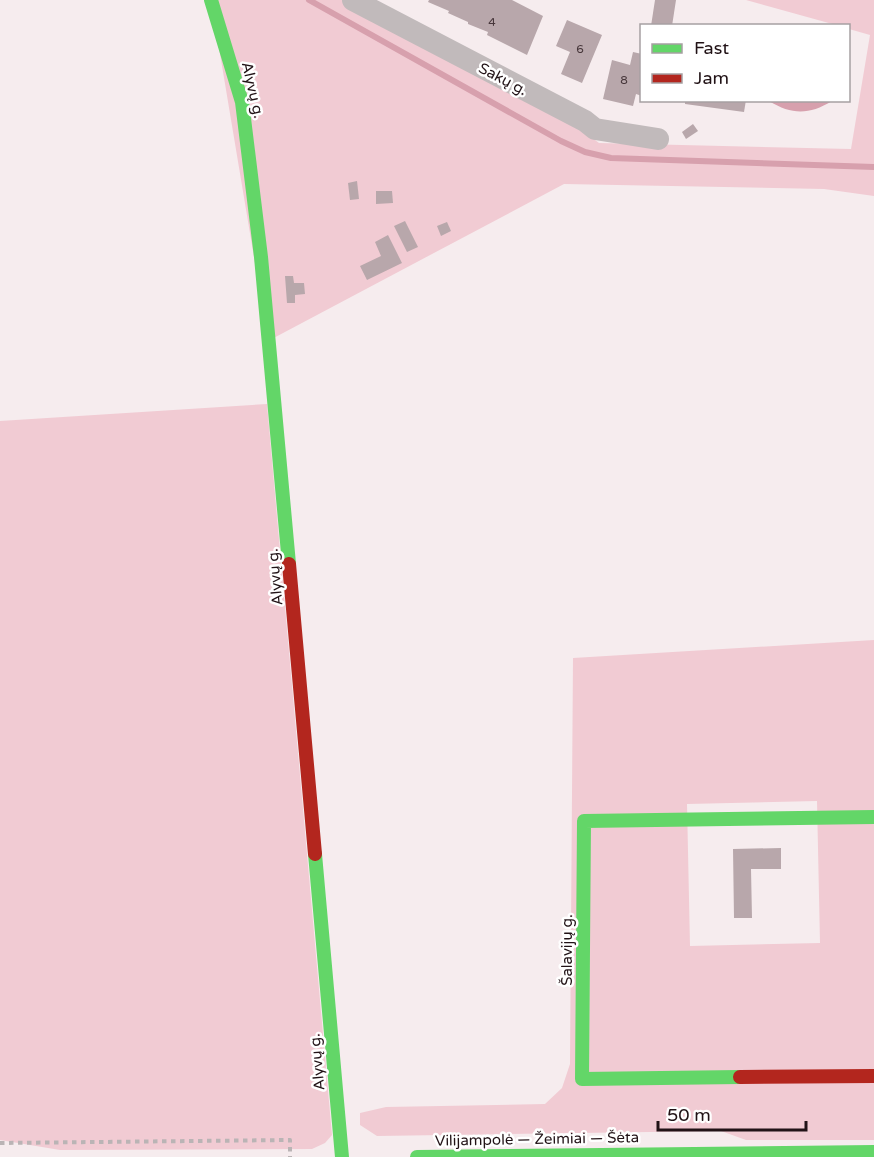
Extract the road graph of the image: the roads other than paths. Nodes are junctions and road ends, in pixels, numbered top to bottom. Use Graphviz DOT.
graph roads {
  1 [pos="211,0"];
  2 [pos="353,0"];
  3 [pos="658,139"];
  4 [pos="874,817"];
  5 [pos="874,1076"];
  6 [pos="874,1152"];
  7 [pos="760,1155"];
  8 [pos="342,1157"];
  9 [pos="417,1157"];
  1 -- 8 [label="street, Alyvų g."];
  2 -- 3 [label="street, Sakų g."];
  4 -- 5 [label="street, Šalavijų g."];
  6 -- 7 [label="street, Vilijampolė — Žeimiai — Šėta"];
  7 -- 9 [label="street, Vilijampolė — Žeimiai — Šėta"];
}
